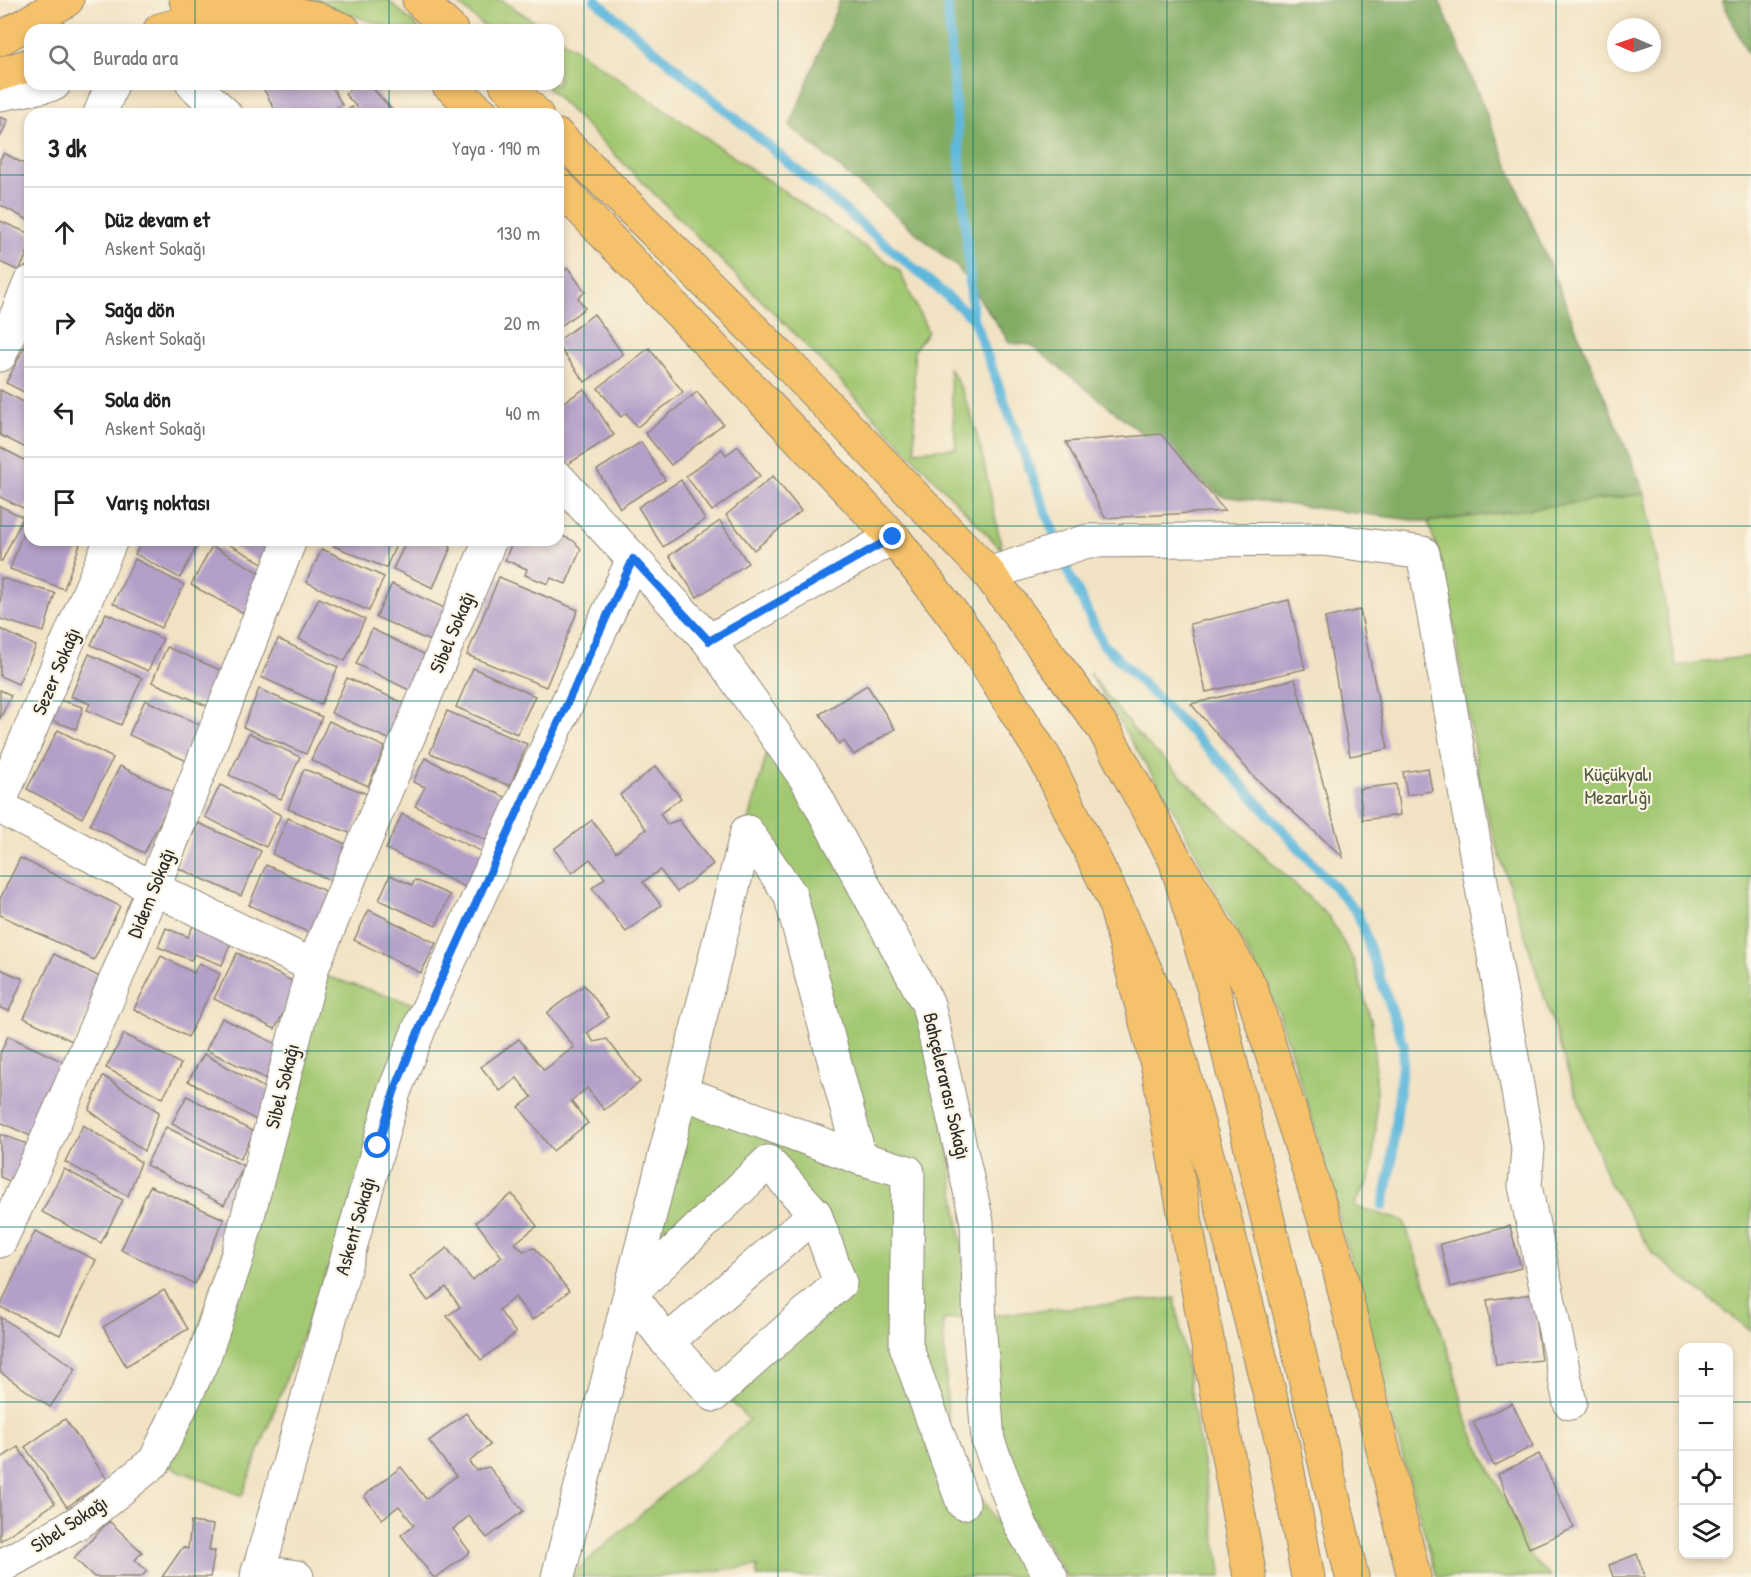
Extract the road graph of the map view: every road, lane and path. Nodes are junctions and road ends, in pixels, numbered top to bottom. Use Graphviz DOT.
graph roads {
  1 [pos="67,0"];
  2 [pos="186,0"];
  3 [pos="419,0"];
  4 [pos="237,4"];
  5 [pos="26,24"];
  6 [pos="178,24"];
  7 [pos="329,24"];
  8 [pos="445,24"];
  9 [pos="24,25"];
  10 [pos="0,39"];
  11 [pos="24,67"];
  12 [pos="0,74"];
  13 [pos="24,90"];
  14 [pos="110,90"];
  15 [pos="199,90"];
  16 [pos="455,90"];
  17 [pos="512,90"];
  18 [pos="0,94"];
  19 [pos="102,108"];
  20 [pos="219,108"];
  21 [pos="476,108"];
  22 [pos="530,108"];
  23 [pos="564,142"];
  24 [pos="564,191"];
  25 [pos="24,297"];
  26 [pos="0,355"];
  27 [pos="564,484"];
  28 [pos="893,537"];
  29 [pos="108,546"];
  30 [pos="288,546"];
  31 [pos="488,546"];
  32 [pos="633,559"];
  33 [pos="989,574"];
  34 [pos="709,641"];
  35 [pos="0,801"];
  36 [pos="0,807"];
  37 [pos="1175,859"];
  38 [pos="153,888"];
  39 [pos="1114,900"];
  40 [pos="313,966"];
  41 [pos="681,1092"];
  42 [pos="860,1158"];
  43 [pos="815,1214"];
  44 [pos="0,1241"];
  45 [pos="630,1294"];
  46 [pos="667,1342"];
  47 [pos="1569,1403"];
  48 [pos="963,1503"];
  49 [pos="0,1566"];
  50 [pos="257,1574"];
  51 [pos="297,1577"];
  52 [pos="558,1577"];
  53 [pos="1051,1577"];
  54 [pos="1250,1577"];
  55 [pos="1308,1577"];
  56 [pos="1352,1577"];
  57 [pos="1414,1577"];
  1 -- 5 [label="main road"];
  2 -- 4 [label="main road"];
  3 -- 8 [label="main road"];
  4 -- 6 [label="main road"];
  4 -- 7 [label="main road"];
  9 -- 10 [label="main road"];
  11 -- 12 [label="main road"];
  13 -- 18 [label="street"];
  14 -- 19 [label="street"];
  15 -- 20 [label="street"];
  16 -- 21 [label="main road"];
  17 -- 22 [label="main road"];
  23 -- 33 [label="main road"];
  24 -- 28 [label="main road"];
  25 -- 26 [label="street"];
  27 -- 32 [label="street"];
  28 -- 34 [label="street"];
  28 -- 39 [label="main road"];
  29 -- 35 [label="street, Sezer Sokağı"];
  30 -- 38 [label="street, Didem Sokağı"];
  31 -- 40 [label="street, Sibel Sokağı"];
  32 -- 34 [label="street"];
  32 -- 50 [label="street, Askent Sokağı"];
  33 -- 37 [label="main road"];
  33 -- 47 [label="street"];
  34 -- 53 [label="street, Bahçelerarası Sokağı"];
  36 -- 38 [label="street"];
  37 -- 56 [label="main road"];
  37 -- 57 [label="main road"];
  38 -- 40 [label="street"];
  38 -- 44 [label="street, Didem Sokağı"];
  39 -- 54 [label="main road"];
  39 -- 55 [label="main road"];
  40 -- 49 [label="street, Sibel Sokağı"];
  41 -- 42 [label="street"];
  41 -- 42 [label="street"];
  41 -- 45 [label="street"];
  42 -- 48 [label="street"];
  43 -- 45 [label="street"];
  43 -- 46 [label="street"];
  43 -- 46 [label="street"];
  45 -- 46 [label="street"];
  45 -- 52 [label="street"];
  50 -- 51 [label="street"];
}
